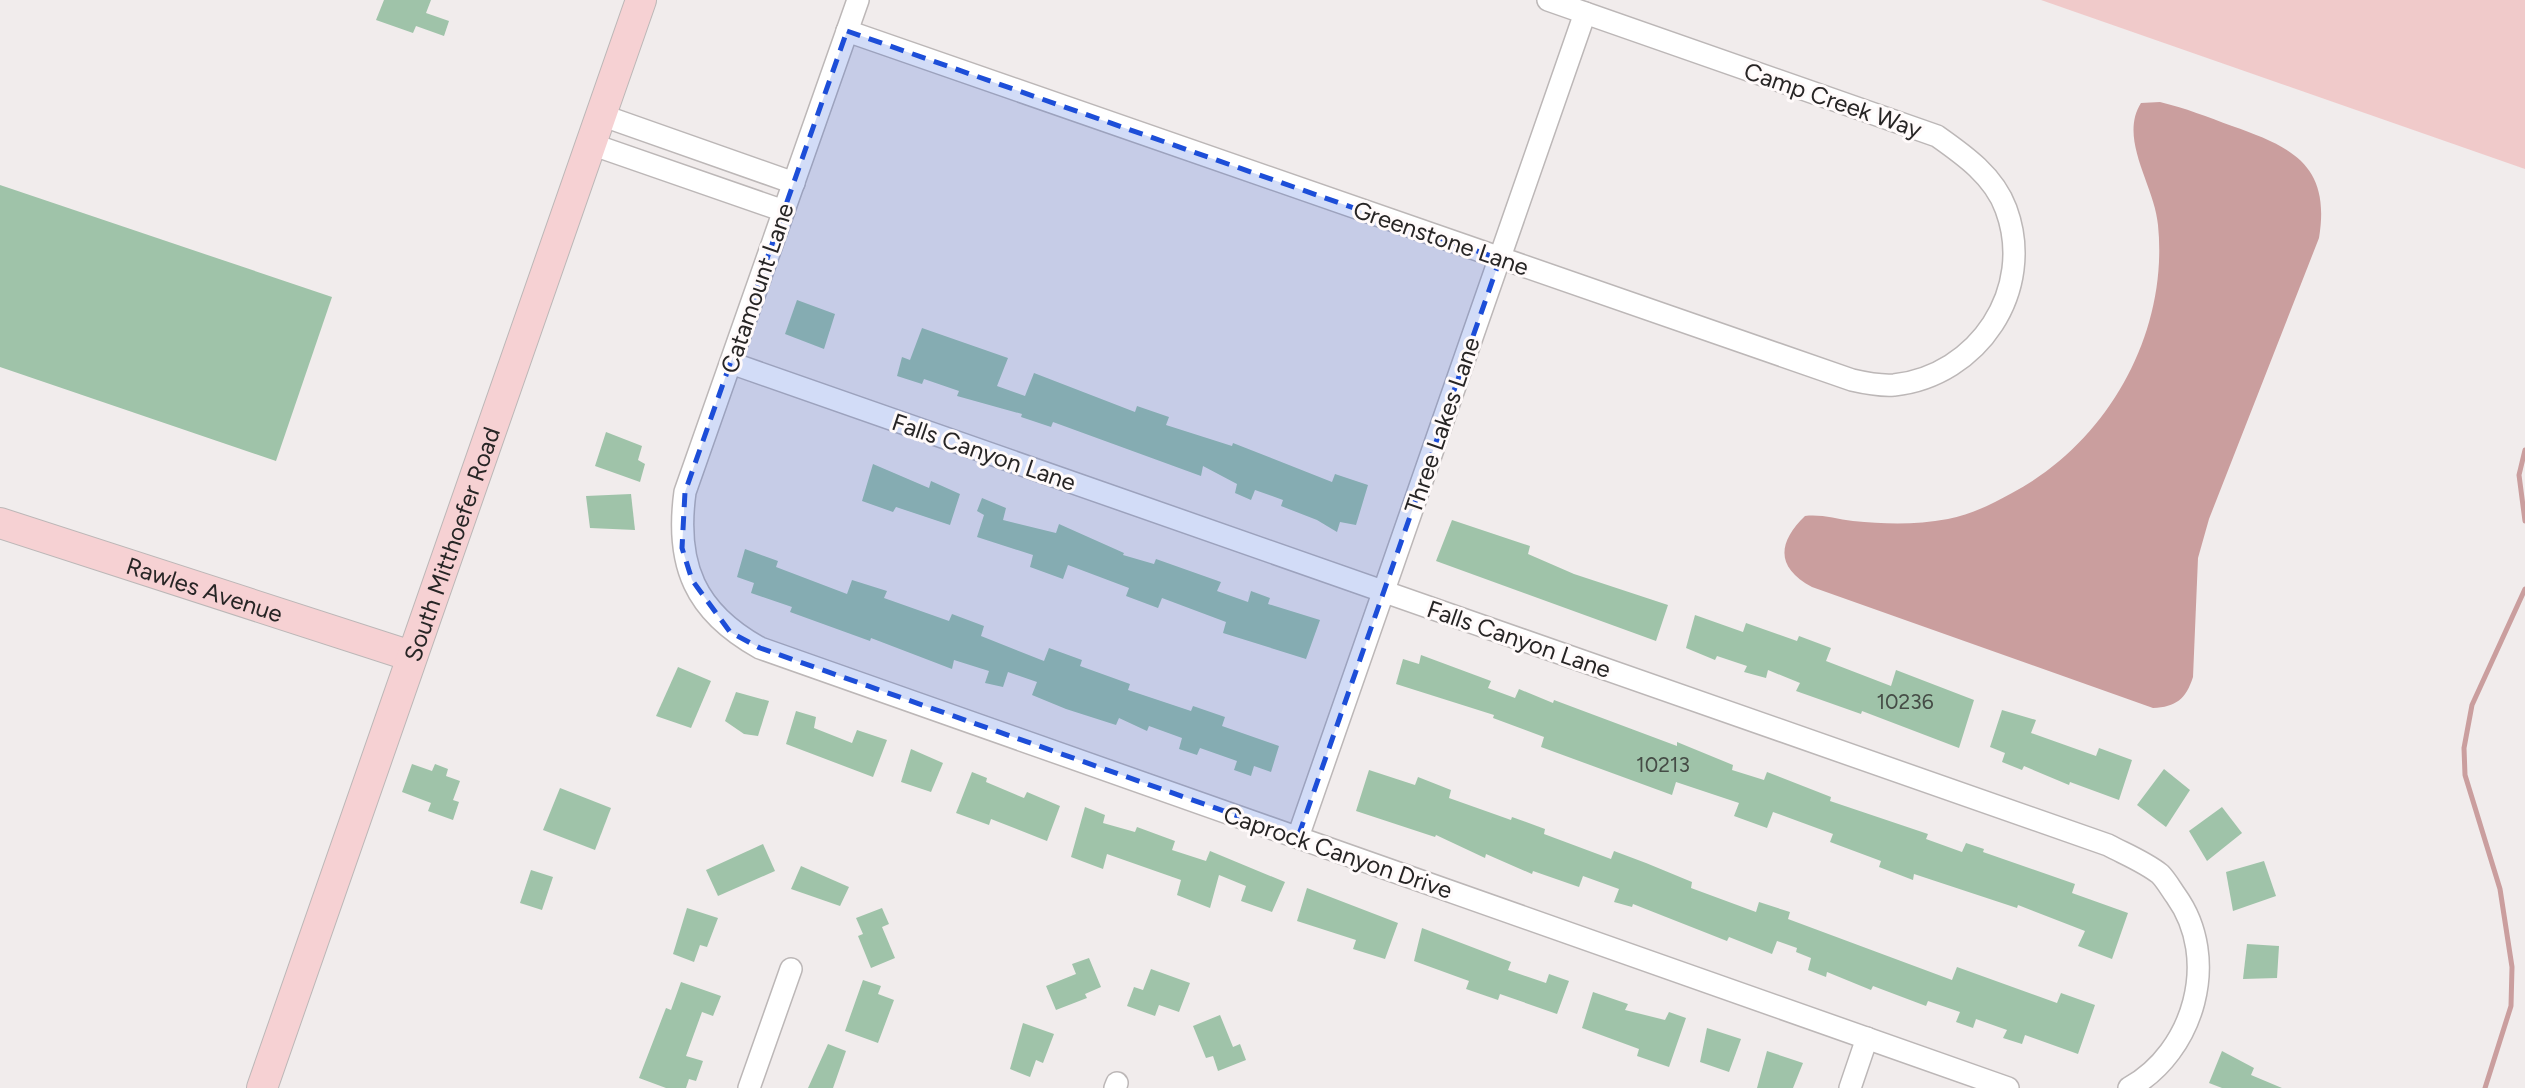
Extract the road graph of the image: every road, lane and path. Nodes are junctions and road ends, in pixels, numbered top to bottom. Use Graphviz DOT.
graph roads {
  1 [pos="641,0"];
  2 [pos="858,0"];
  3 [pos="1548,0"];
  4 [pos="1585,13"];
  5 [pos="848,31"];
  6 [pos="601,115"];
  7 [pos="591,144"];
  8 [pos="794,183"];
  9 [pos="784,211"];
  10 [pos="1500,259"];
  11 [pos="2007,298"];
  12 [pos="730,363"];
  13 [pos="0,523"];
  14 [pos="692,580"];
  15 [pos="1384,592"];
  16 [pos="411,656"];
  17 [pos="1298,837"];
  18 [pos="790,969"];
  19 [pos="1867,1038"];
  20 [pos="262,1088"];
  21 [pos="749,1088"];
  22 [pos="1850,1088"];
  23 [pos="2008,1088"];
  24 [pos="2129,1088"];
  1 -- 6 [label="main road, South Mitthoefer Road"];
  2 -- 5 [label="street, Catamount Lane"];
  3 -- 4 [label="street, Camp Creek Way"];
  4 -- 10 [label="street, Three Lakes Lane"];
  4 -- 11 [label="street, Camp Creek Way"];
  5 -- 8 [label="street, Catamount Lane"];
  5 -- 10 [label="street, Greenstone Lane"];
  6 -- 7 [label="main road, South Mitthoefer Road"];
  6 -- 8 [label="street"];
  7 -- 9 [label="street"];
  7 -- 16 [label="main road, South Mitthoefer Road"];
  8 -- 9 [label="street, Catamount Lane"];
  9 -- 12 [label="street, Catamount Lane"];
  10 -- 11 [label="street, Greenstone Lane"];
  10 -- 15 [label="street, Three Lakes Lane"];
  12 -- 14 [label="street, Catamount Lane"];
  12 -- 15 [label="street, Falls Canyon Lane"];
  13 -- 16 [label="main road, Rawles Avenue"];
  14 -- 17 [label="street, Caprock Canyon Drive"];
  15 -- 17 [label="street, Three Lakes Lane"];
  15 -- 24 [label="street, Falls Canyon Lane"];
  16 -- 20 [label="main road, South Mitthoefer Road"];
  17 -- 19 [label="street, Caprock Canyon Drive"];
  18 -- 21 [label="street"];
  19 -- 22 [label="street"];
  19 -- 23 [label="street, Caprock Canyon Drive"];
}
